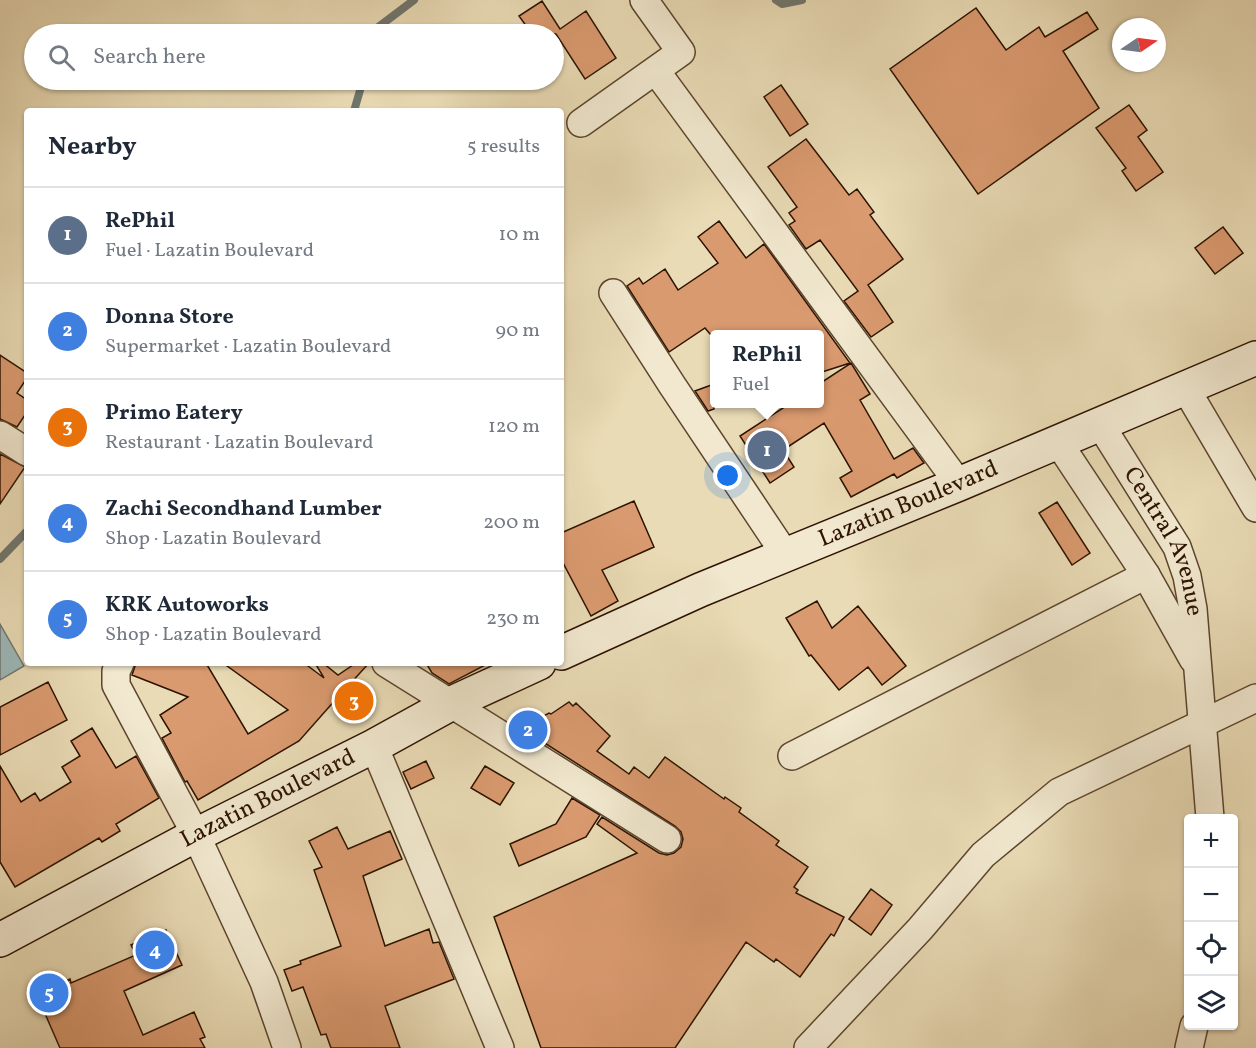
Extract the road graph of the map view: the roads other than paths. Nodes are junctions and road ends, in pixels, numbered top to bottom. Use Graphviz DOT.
graph roads {
  1 [pos="644,0"];
  2 [pos="656,70"];
  3 [pos="581,123"];
  4 [pos="613,293"];
  5 [pos="1256,358"];
  6 [pos="1186,389"];
  7 [pos="1100,424"];
  8 [pos="0,435"];
  9 [pos="1058,442"];
  10 [pos="24,450"];
  11 [pos="959,484"];
  12 [pos="1256,508"];
  13 [pos="785,554"];
  14 [pos="1146,575"];
  15 [pos="564,652"];
  16 [pos="118,666"];
  17 [pos="391,666"];
  18 [pos="532,666"];
  19 [pos="1197,668"];
  20 [pos="1256,698"];
  21 [pos="452,703"];
  22 [pos="1203,722"];
  23 [pos="374,746"];
  24 [pos="792,756"];
  25 [pos="1210,814"];
  26 [pos="196,835"];
  27 [pos="667,839"];
  28 [pos="0,940"];
  29 [pos="287,1048"];
  30 [pos="500,1048"];
  31 [pos="808,1048"];
  1 -- 2 [label="street"];
  2 -- 3 [label="street"];
  2 -- 11 [label="street"];
  4 -- 13 [label="street"];
  5 -- 6 [label="main road, Lazatin Boulevard"];
  6 -- 7 [label="main road, Lazatin Boulevard"];
  6 -- 12 [label="street"];
  7 -- 9 [label="main road, Lazatin Boulevard"];
  7 -- 19 [label="street, Central Avenue"];
  8 -- 10 [label="street"];
  9 -- 11 [label="main road, Lazatin Boulevard"];
  9 -- 14 [label="street, Central Avenue"];
  11 -- 13 [label="main road, Lazatin Boulevard"];
  13 -- 15 [label="main road, Lazatin Boulevard"];
  14 -- 19 [label="street, Central Avenue"];
  14 -- 24 [label="street"];
  16 -- 26 [label="street"];
  17 -- 21 [label="street"];
  18 -- 21 [label="main road, Lazatin Boulevard"];
  19 -- 22 [label="street, Central Avenue"];
  20 -- 22 [label="street"];
  21 -- 23 [label="main road, Lazatin Boulevard"];
  21 -- 27 [label="street"];
  22 -- 25 [label="street, Central Avenue"];
  22 -- 31 [label="street"];
  23 -- 26 [label="main road, Lazatin Boulevard"];
  23 -- 30 [label="street"];
  26 -- 28 [label="main road, Lazatin Boulevard"];
  26 -- 29 [label="street"];
}
